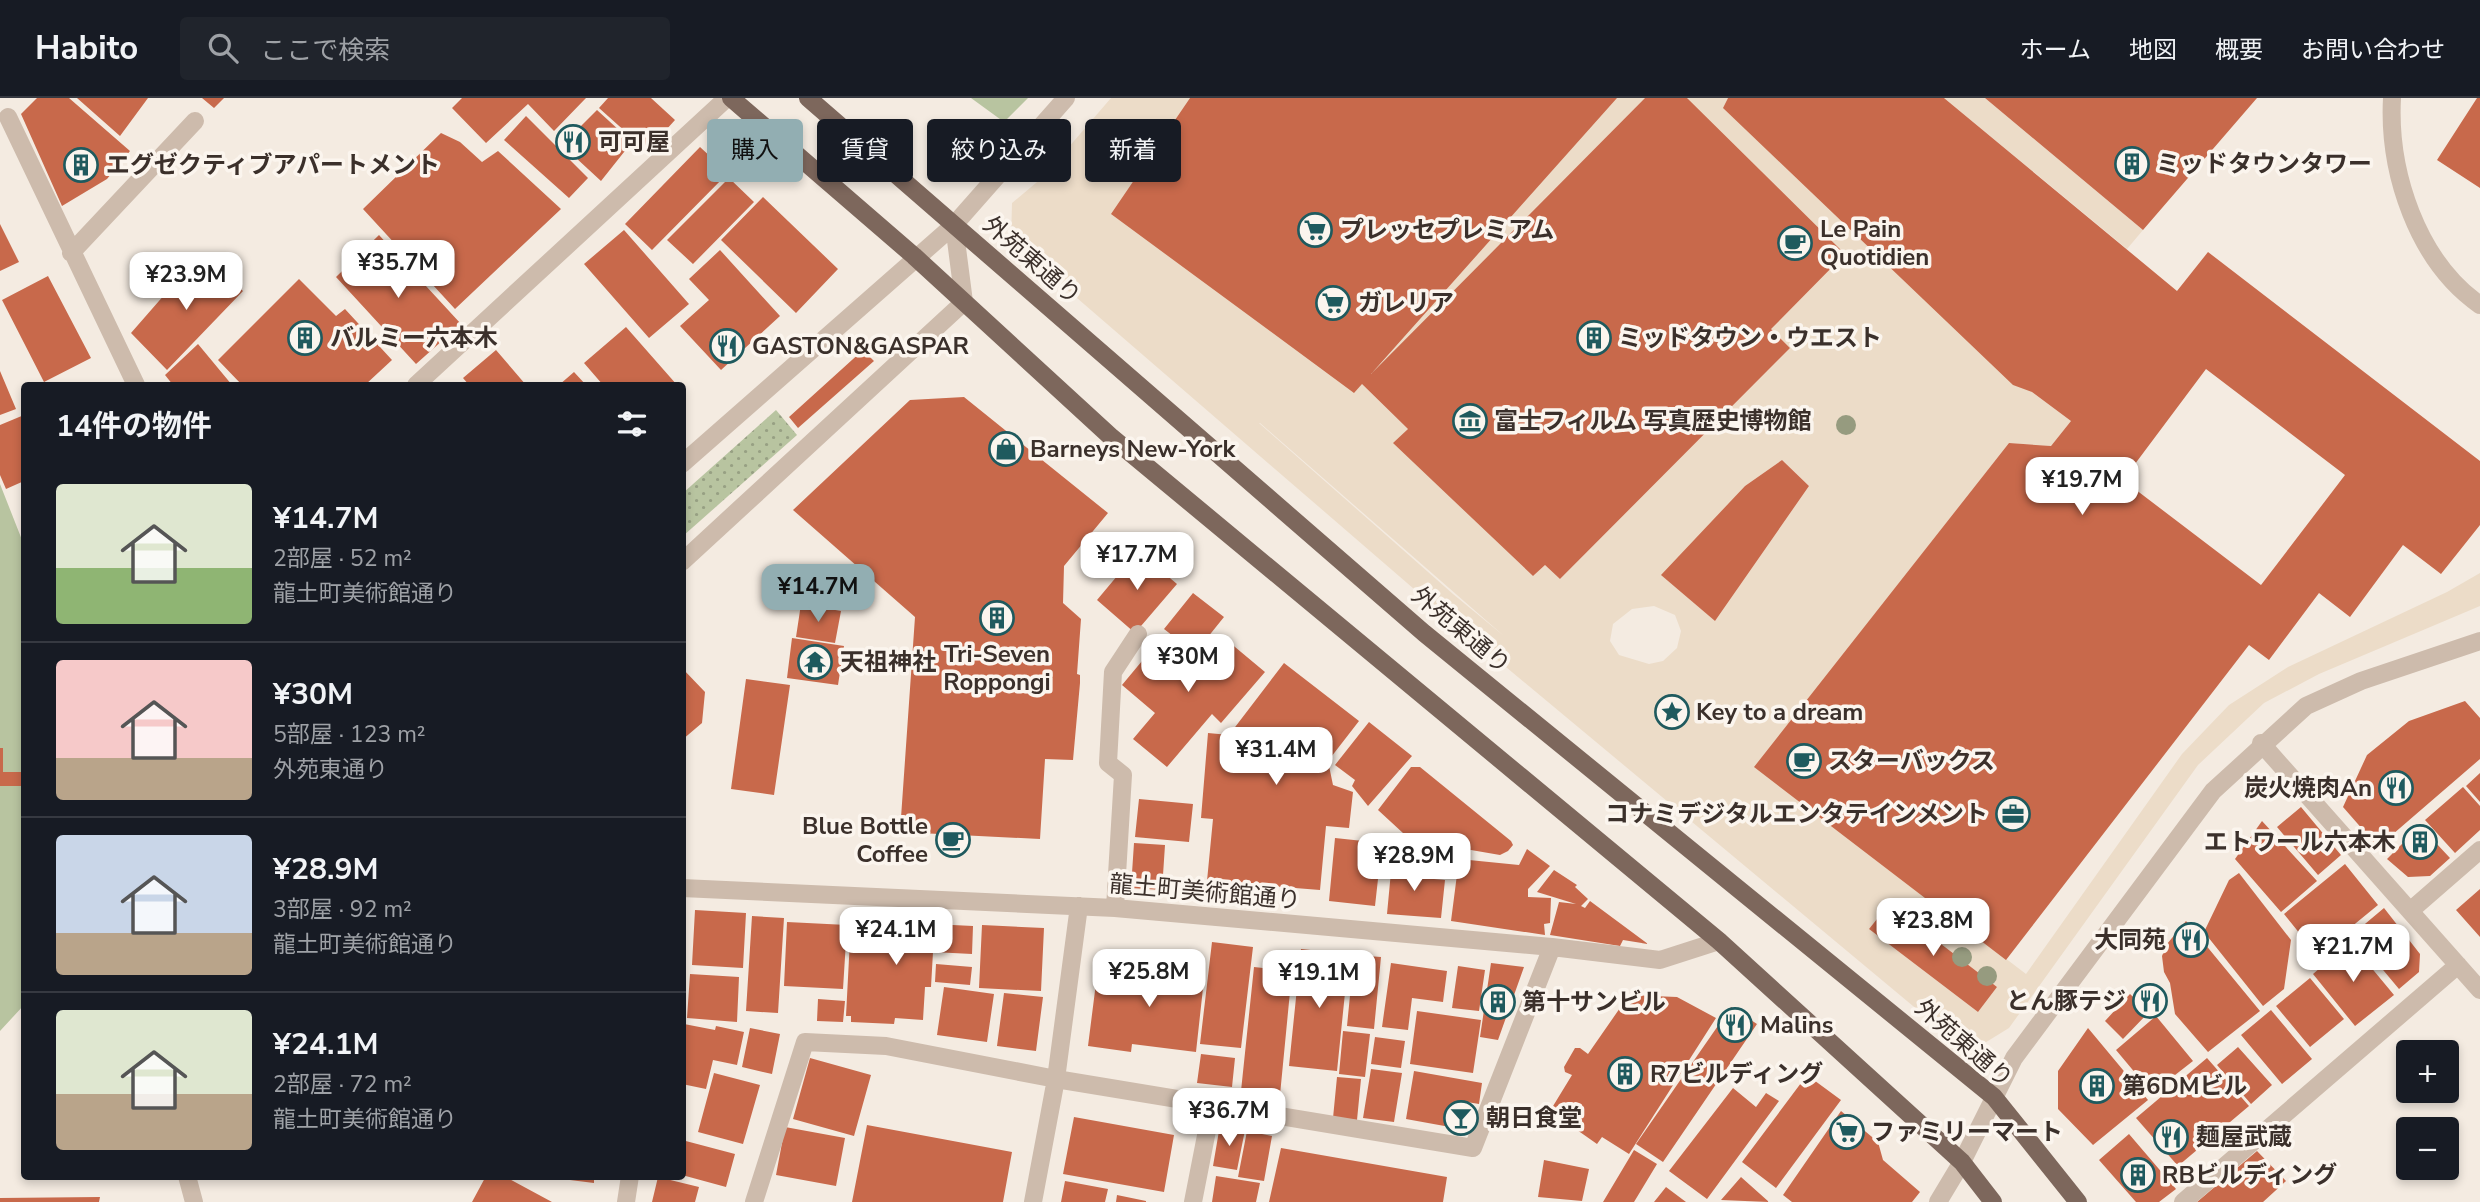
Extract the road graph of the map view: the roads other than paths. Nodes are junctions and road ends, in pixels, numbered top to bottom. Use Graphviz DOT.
graph roads {
  1 [pos="729,98"];
  2 [pos="808,98"];
  3 [pos="1066,98"];
  4 [pos="2392,98"];
  5 [pos="8,117"];
  6 [pos="195,121"];
  7 [pos="954,225"];
  8 [pos="71,253"];
  9 [pos="914,256"];
  10 [pos="964,302"];
  11 [pos="2480,305"];
  12 [pos="135,382"];
  13 [pos="419,382"];
  14 [pos="686,460"];
  15 [pos="686,558"];
  16 [pos="1138,634"];
  17 [pos="2480,641"];
  18 [pos="2261,743"];
  19 [pos="2480,850"];
  20 [pos="686,888"];
  21 [pos="1079,906"];
  22 [pos="1115,908"];
  23 [pos="2410,911"];
  24 [pos="1719,941"];
  25 [pos="1552,947"];
  26 [pos="2458,965"];
  27 [pos="2480,990"];
  28 [pos="1056,1079"];
  29 [pos="1994,1097"];
  30 [pos="1212,1105"];
  31 [pos="1962,1163"];
  32 [pos="188,1180"];
  33 [pos="629,1180"];
  34 [pos="194,1202"];
  35 [pos="626,1202"];
  36 [pos="754,1202"];
  37 [pos="1034,1202"];
  38 [pos="1193,1202"];
  39 [pos="1938,1202"];
  40 [pos="1993,1202"];
  41 [pos="2078,1202"];
  42 [pos="2183,1202"];
  1 -- 9 [label="main road"];
  1 -- 13 [label="street"];
  2 -- 7 [label="main road, 外苑東通り"];
  3 -- 7 [label="street"];
  4 -- 11 [label="street"];
  5 -- 8 [label="street"];
  6 -- 8 [label="street"];
  7 -- 9 [label="street"];
  7 -- 10 [label="street"];
  7 -- 29 [label="main road, 外苑東通り"];
  8 -- 12 [label="street"];
  9 -- 10 [label="main road"];
  9 -- 14 [label="street"];
  10 -- 15 [label="street"];
  10 -- 24 [label="main road"];
  16 -- 22 [label="street"];
  17 -- 18 [label="street"];
  18 -- 23 [label="street"];
  18 -- 29 [label="street"];
  19 -- 23 [label="street"];
  20 -- 21 [label="street, 龍土町美術館通り"];
  21 -- 22 [label="street, 龍土町美術館通り"];
  21 -- 28 [label="street"];
  22 -- 25 [label="street, 龍土町美術館通り"];
  23 -- 26 [label="street"];
  24 -- 25 [label="street, 龍土町美術館通り"];
  24 -- 31 [label="main road"];
  25 -- 30 [label="street"];
  26 -- 27 [label="street"];
  26 -- 42 [label="street"];
  28 -- 30 [label="street"];
  28 -- 36 [label="street"];
  28 -- 37 [label="street"];
  29 -- 31 [label="street"];
  29 -- 41 [label="main road, 外苑東通り"];
  30 -- 38 [label="street"];
  31 -- 39 [label="street"];
  31 -- 40 [label="main road"];
  32 -- 34 [label="street"];
  33 -- 35 [label="street"];
}
